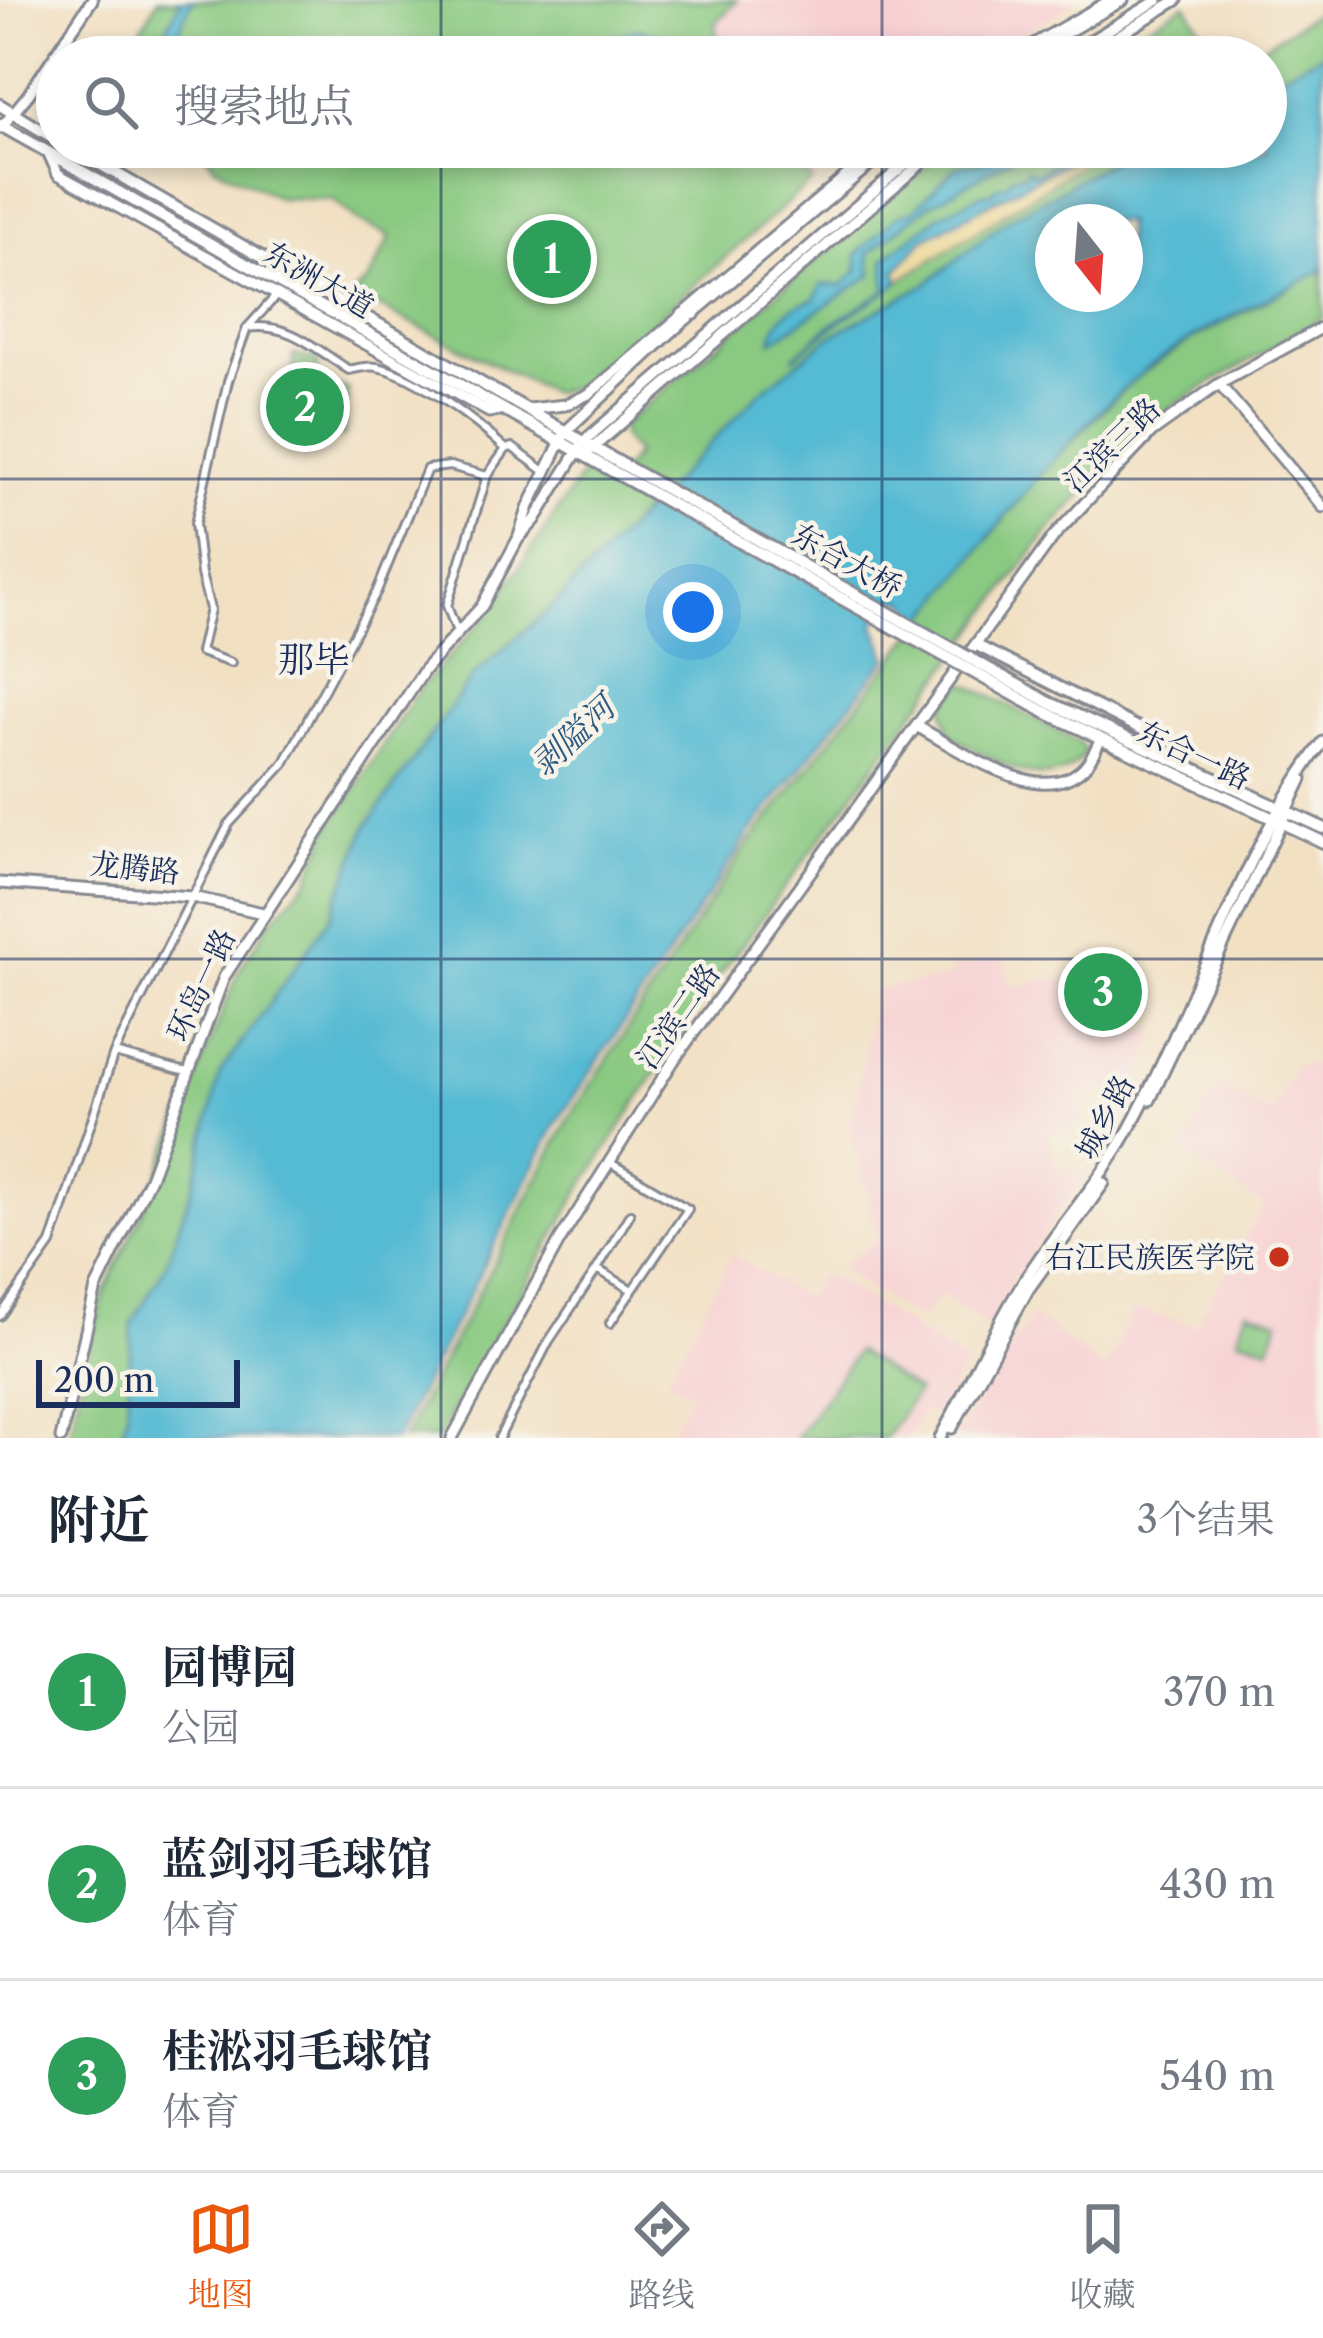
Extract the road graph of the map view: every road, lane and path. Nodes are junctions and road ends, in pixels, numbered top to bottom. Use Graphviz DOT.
graph roads {
  1 [pos="92,0"];
  2 [pos="1111,0"];
  3 [pos="1123,0"];
  4 [pos="1158,0"];
  5 [pos="1177,0"];
  6 [pos="68,36"];
  7 [pos="1048,36"];
  8 [pos="1060,36"];
  9 [pos="1098,36"];
  10 [pos="1118,36"];
  11 [pos="36,83"];
  12 [pos="0,104"];
  13 [pos="11,113"];
  14 [pos="1,127"];
  15 [pos="36,128"];
  16 [pos="36,147"];
  17 [pos="73,168"];
  18 [pos="107,168"];
  19 [pos="856,168"];
  20 [pos="866,168"];
  21 [pos="902,168"];
  22 [pos="915,168"];
  23 [pos="279,290"];
  24 [pos="689,314"];
  25 [pos="677,327"];
  26 [pos="1323,327"];
  27 [pos="247,328"];
  28 [pos="486,385"];
  29 [pos="1219,385"];
  30 [pos="478,398"];
  31 [pos="529,409"];
  32 [pos="499,410"];
  33 [pos="562,437"];
  34 [pos="506,449"];
  35 [pos="584,449"];
  36 [pos="618,468"];
  37 [pos="547,473"];
  38 [pos="487,476"];
  39 [pos="1323,507"];
  40 [pos="518,539"];
  41 [pos="458,636"];
  42 [pos="978,646"];
  43 [pos="231,663"];
  44 [pos="1047,708"];
  45 [pos="918,727"];
  46 [pos="1102,738"];
  47 [pos="1323,742"];
  48 [pos="1323,751"];
  49 [pos="1172,758"];
  50 [pos="1280,815"];
  51 [pos="1323,828"];
  52 [pos="1323,842"];
  53 [pos="0,883"];
  54 [pos="192,897"];
  55 [pos="263,913"];
  56 [pos="114,1053"];
  57 [pos="187,1072"];
  58 [pos="609,1162"];
  59 [pos="630,1214"];
  60 [pos="597,1269"];
  61 [pos="632,1290"];
  62 [pos="0,1316"];
  63 [pos="610,1323"];
  64 [pos="61,1438"];
  65 [pos="452,1438"];
  66 [pos="499,1438"];
  67 [pos="943,1438"];
  1 -- 6 [label="main road"];
  2 -- 7 [label="main road"];
  3 -- 8 [label="main road"];
  4 -- 9 [label="main road"];
  5 -- 10 [label="main road"];
  11 -- 13 [label="main road"];
  12 -- 13 [label="main road"];
  13 -- 14 [label="main road"];
  13 -- 15 [label="main road"];
  14 -- 16 [label="main road, 东洲大道"];
  17 -- 23 [label="main road, 东洲大道"];
  18 -- 28 [label="main road, 东洲大道"];
  19 -- 24 [label="main road"];
  20 -- 24 [label="main road"];
  21 -- 35 [label="main road, 环岛一路"];
  22 -- 35 [label="main road"];
  23 -- 27 [label="street"];
  23 -- 30 [label="main road, 东洲大道"];
  23 -- 32 [label="main road"];
  24 -- 25 [label="main road"];
  24 -- 31 [label="main road"];
  25 -- 33 [label="main road, 环岛一路"];
  26 -- 29 [label="main road, 江滨三路"];
  27 -- 34 [label="street"];
  27 -- 43 [label="street"];
  28 -- 30 [label="main road"];
  28 -- 31 [label="main road, 东洲大道"];
  29 -- 39 [label="main road"];
  29 -- 42 [label="main road, 江滨三路"];
  30 -- 32 [label="main road, 东洲大道"];
  31 -- 33 [label="main road, 东洲大道"];
  32 -- 33 [label="main road, 东洲大道"];
  33 -- 35 [label="main road, 东洲大道"];
  33 -- 37 [label="main road, 环岛一路"];
  34 -- 37 [label="street"];
  34 -- 38 [label="street"];
  35 -- 36 [label="main road, 东洲大道"];
  35 -- 40 [label="main road, 环岛一路"];
  36 -- 44 [label="main road, 东合大桥, bridge"];
  37 -- 40 [label="main road, 环岛一路"];
  38 -- 41 [label="street"];
  38 -- 54 [label="street"];
  40 -- 41 [label="main road, 环岛一路"];
  41 -- 55 [label="main road, 环岛一路"];
  42 -- 45 [label="main road, 江滨二路"];
  42 -- 49 [label="main road"];
  44 -- 46 [label="main road, 东合一路"];
  44 -- 49 [label="main road, 东合一路"];
  45 -- 46 [label="main road"];
  45 -- 58 [label="main road, 江滨二路"];
  46 -- 50 [label="main road, 东合一路"];
  47 -- 50 [label="main road, 城乡路"];
  48 -- 50 [label="main road, 城乡路"];
  49 -- 50 [label="main road, 东合一路"];
  50 -- 51 [label="main road, 东合一路"];
  50 -- 52 [label="main road, 东合一路"];
  50 -- 67 [label="main road, 城乡路"];
  53 -- 54 [label="main road, 龙腾路"];
  54 -- 55 [label="main road, 龙腾路"];
  54 -- 56 [label="street"];
  55 -- 57 [label="main road, 环岛一路"];
  56 -- 57 [label="street"];
  56 -- 62 [label="street"];
  57 -- 64 [label="main road, 环岛一路"];
  58 -- 61 [label="street"];
  58 -- 65 [label="main road, 江滨二路"];
  59 -- 60 [label="street"];
  60 -- 61 [label="street"];
  60 -- 66 [label="street"];
  61 -- 63 [label="street"];
}
